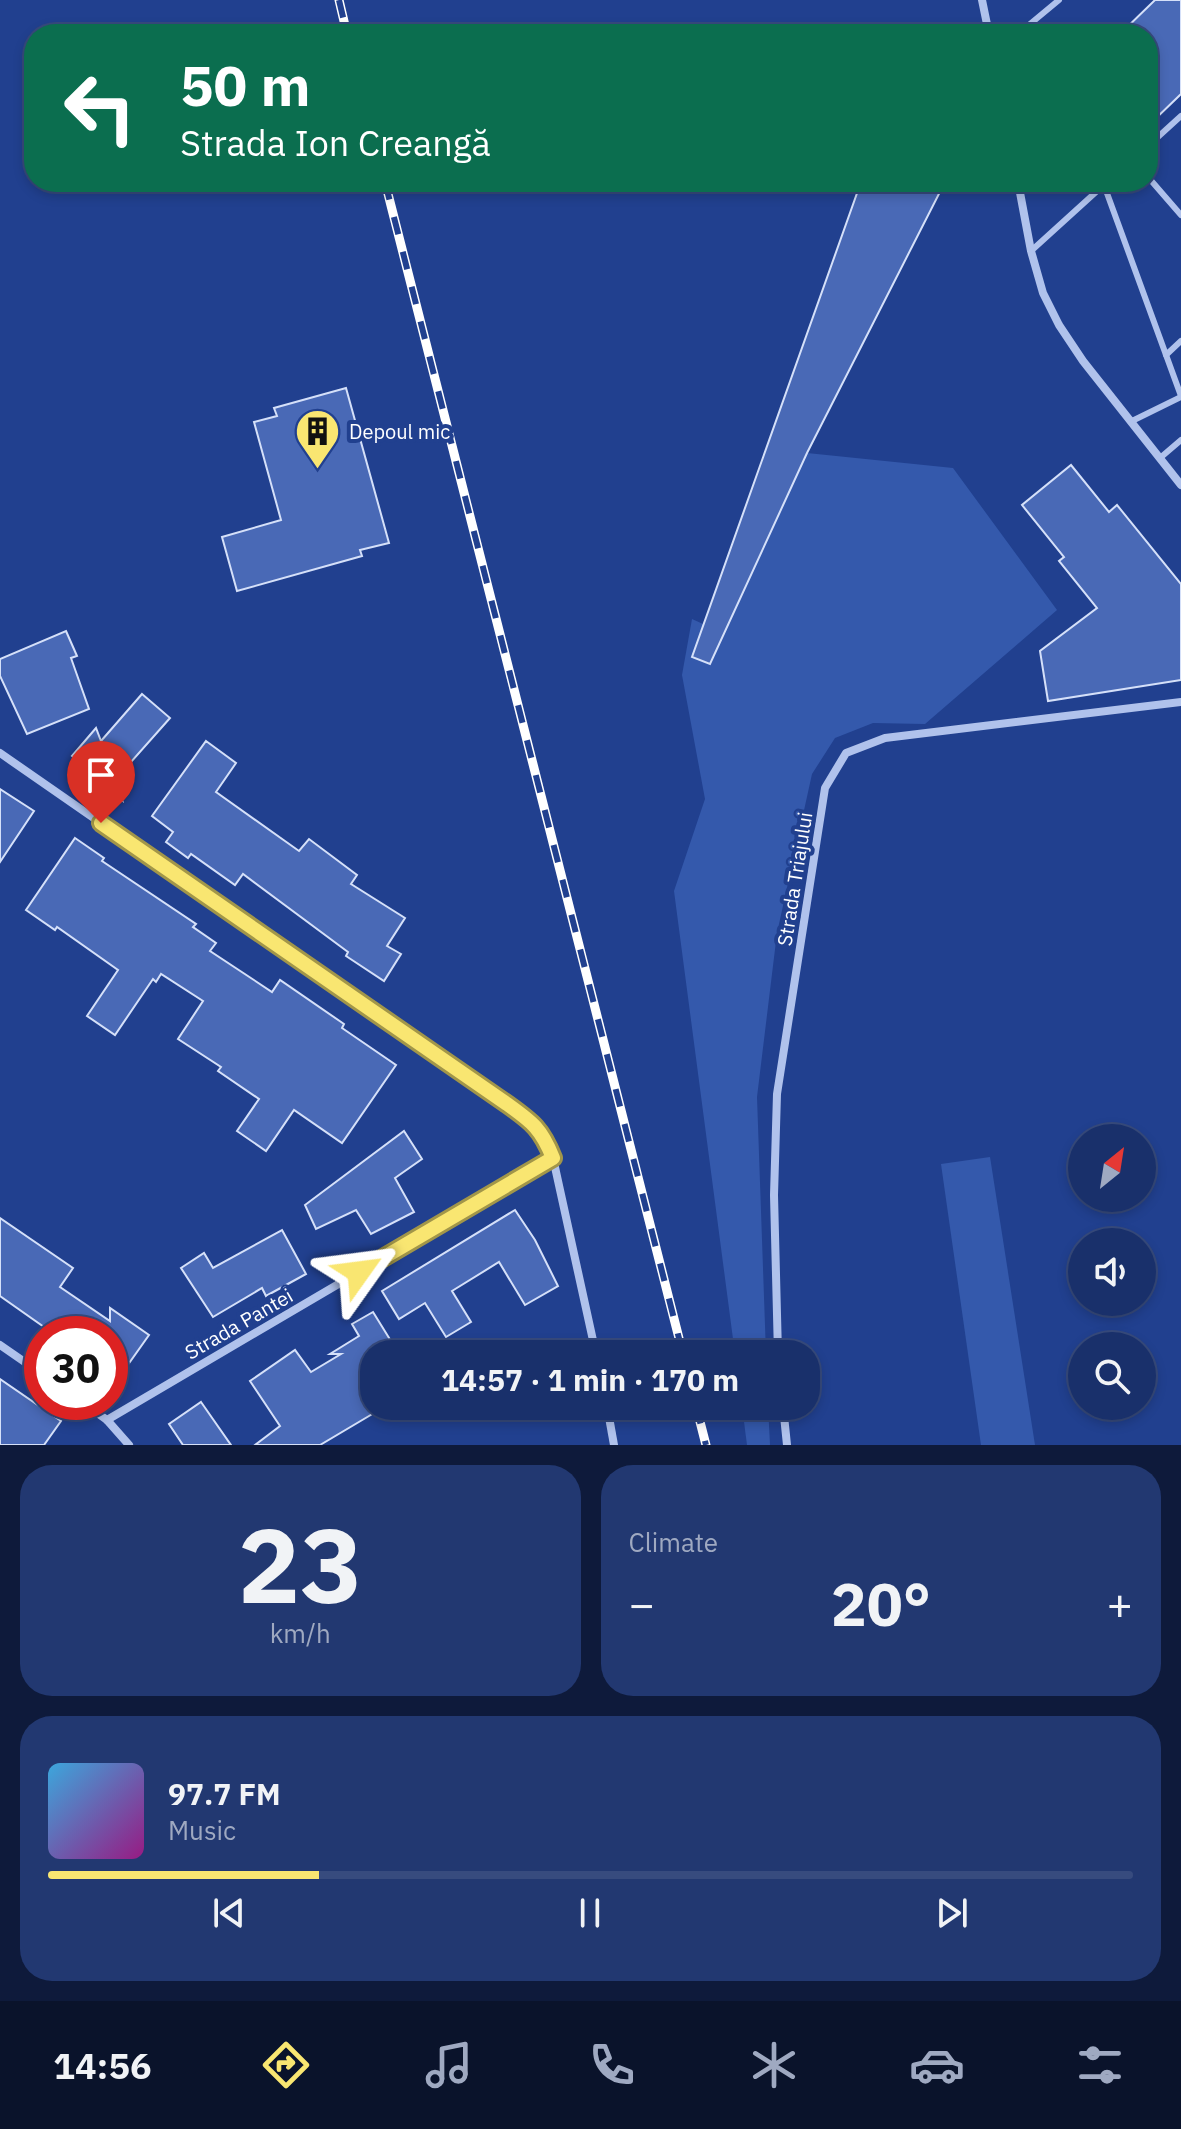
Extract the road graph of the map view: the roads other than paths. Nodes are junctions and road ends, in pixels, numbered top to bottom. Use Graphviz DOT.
graph roads {
  1 [pos="982,0"];
  2 [pos="1059,0"];
  3 [pos="987,24"];
  4 [pos="1030,24"];
  5 [pos="1181,116"];
  6 [pos="1158,137"];
  7 [pos="1158,189"];
  8 [pos="1020,192"];
  9 [pos="1097,192"];
  10 [pos="1109,192"];
  11 [pos="1181,215"];
  12 [pos="1031,251"];
  13 [pos="1181,341"];
  14 [pos="1166,355"];
  15 [pos="1181,396"];
  16 [pos="1132,421"];
  17 [pos="1181,440"];
  18 [pos="1160,458"];
  19 [pos="1181,485"];
  20 [pos="1181,702"];
  21 [pos="0,753"];
  22 [pos="553,1158"];
  23 [pos="593,1340"];
  24 [pos="778,1340"];
  25 [pos="0,1345"];
  26 [pos="24,1362"];
  27 [pos="128,1408"];
  28 [pos="107,1420"];
  29 [pos="610,1420"];
  30 [pos="784,1420"];
  31 [pos="129,1445"];
  32 [pos="614,1445"];
  33 [pos="787,1445"];
  1 -- 3 [label="street"];
  2 -- 4 [label="lane"];
  5 -- 6 [label="lane"];
  7 -- 11 [label="lane"];
  8 -- 12 [label="street"];
  9 -- 12 [label="lane"];
  10 -- 14 [label="lane"];
  12 -- 16 [label="street"];
  13 -- 14 [label="lane"];
  14 -- 15 [label="lane"];
  15 -- 16 [label="lane"];
  16 -- 18 [label="street"];
  17 -- 18 [label="lane"];
  18 -- 19 [label="street"];
  20 -- 24 [label="street, Strada Triajului"];
  21 -- 22 [label="street"];
  22 -- 23 [label="street"];
  22 -- 27 [label="street, Strada Pantei"];
  25 -- 26 [label="street"];
  28 -- 31 [label="street"];
  29 -- 32 [label="street"];
  30 -- 33 [label="street"];
}
